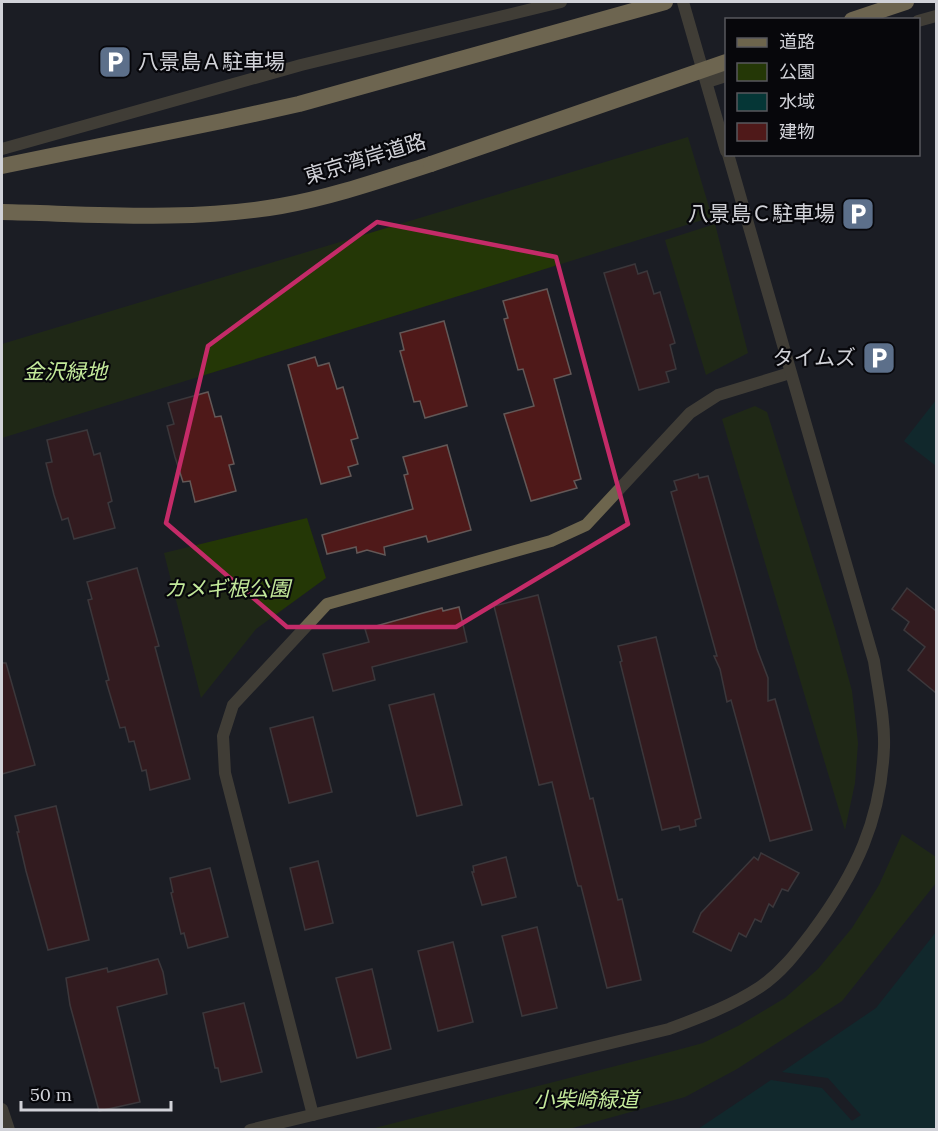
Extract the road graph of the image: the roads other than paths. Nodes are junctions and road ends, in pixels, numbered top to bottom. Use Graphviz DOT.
graph roads {
  1 [pos="561,2"];
  2 [pos="665,2"];
  3 [pos="683,2"];
  4 [pos="906,2"];
  5 [pos="936,16"];
  6 [pos="858,18"];
  7 [pos="920,20"];
  8 [pos="725,62"];
  9 [pos="725,76"];
  10 [pos="707,82"];
  11 [pos="725,146"];
  12 [pos="2,149"];
  13 [pos="728,156"];
  14 [pos="2,165"];
  15 [pos="2,212"];
  16 [pos="790,373"];
  17 [pos="2,1109"];
  18 [pos="313,1114"];
  19 [pos="9,1130"];
  20 [pos="250,1130"];
  1 -- 12 [label="street"];
  2 -- 14 [label="highway"];
  3 -- 10 [label="street"];
  4 -- 6 [label="highway"];
  5 -- 7 [label="street"];
  8 -- 15 [label="highway, 東京湾岸道路, bridge"];
  9 -- 10 [label="street"];
  10 -- 11 [label="street"];
  13 -- 16 [label="street"];
  16 -- 18 [label="street"];
  16 -- 18 [label="street"];
  17 -- 19 [label="street"];
  18 -- 20 [label="street"];
}
